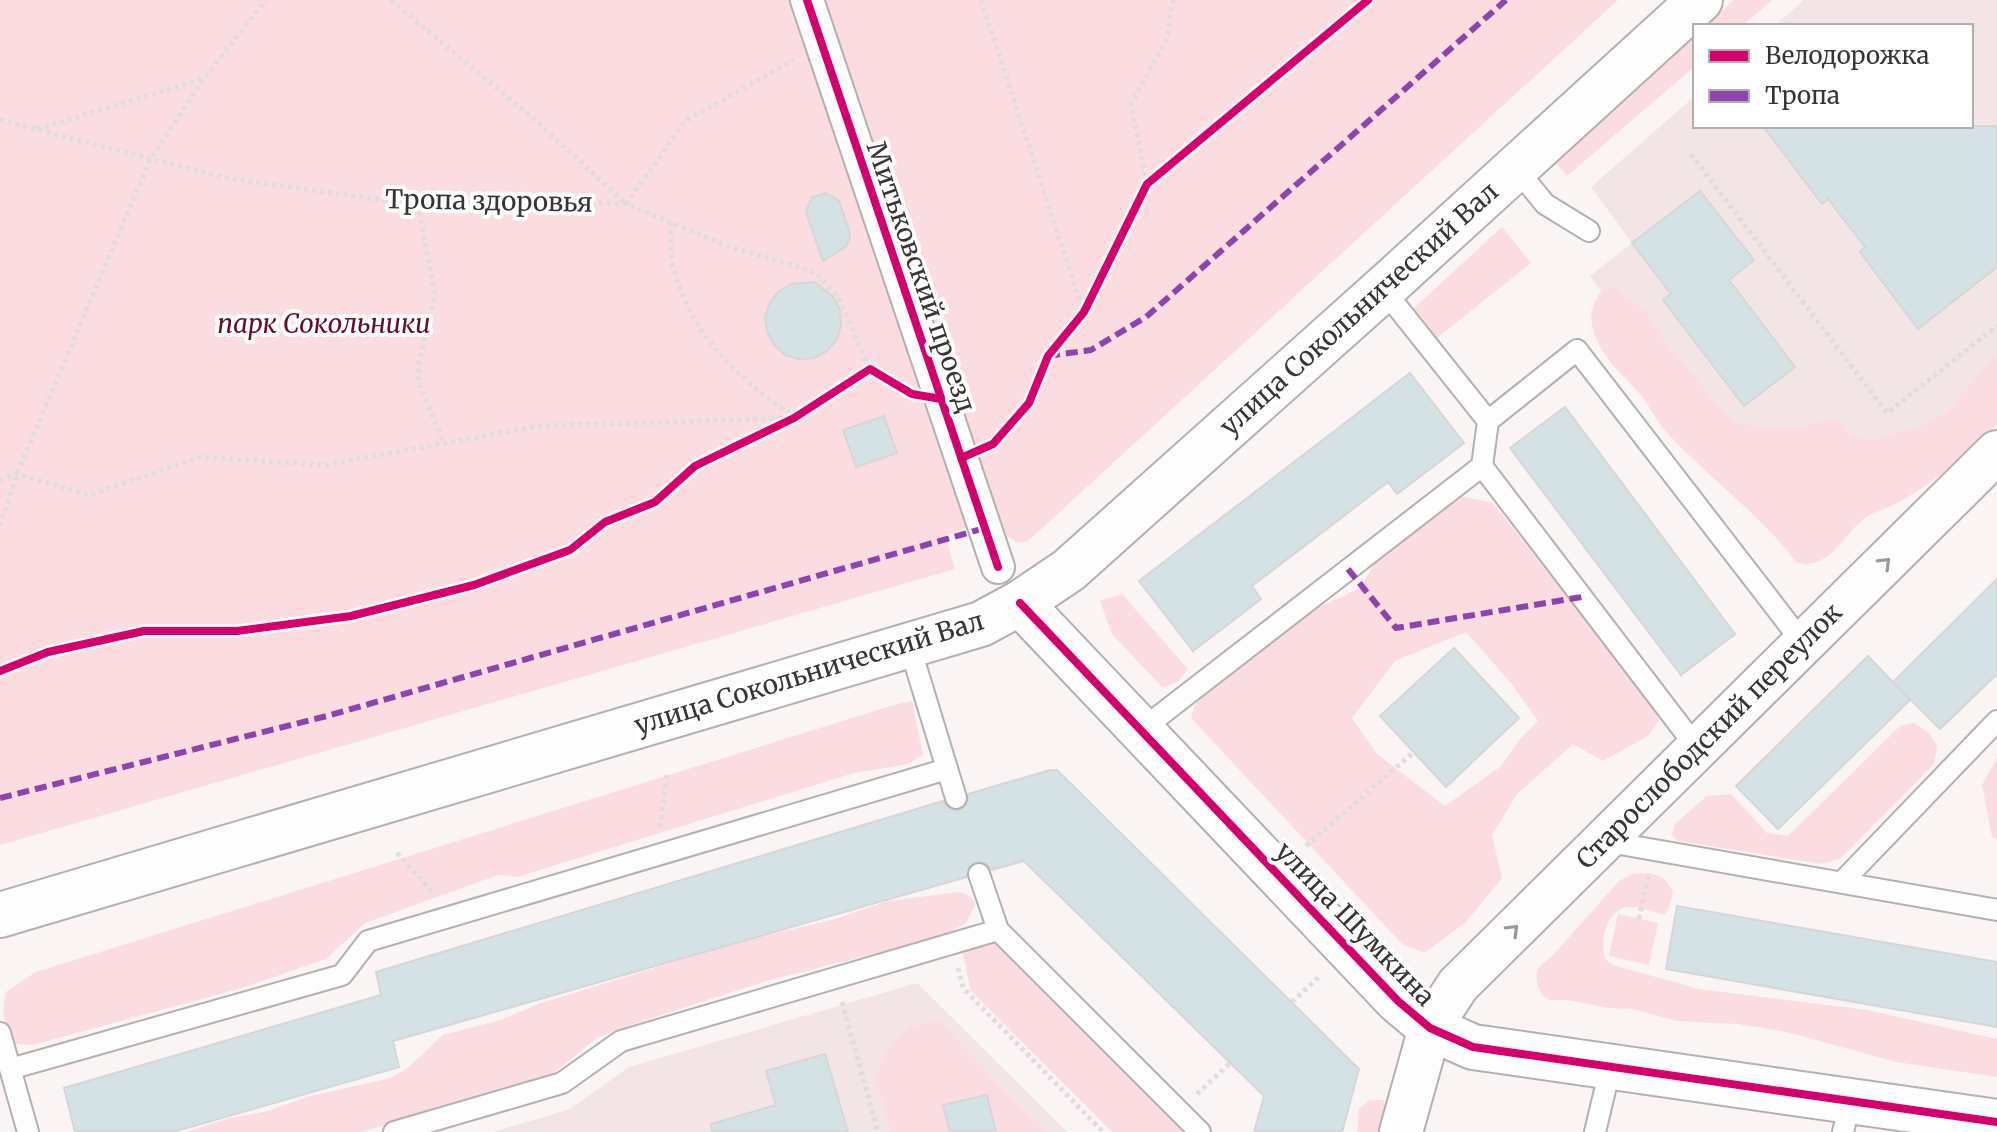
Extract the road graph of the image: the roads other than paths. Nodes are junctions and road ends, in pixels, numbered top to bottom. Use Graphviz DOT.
graph roads {
  1 [pos="807,0"];
  2 [pos="1700,0"];
  3 [pos="1515,167"];
  4 [pos="1589,231"];
  5 [pos="1383,289"];
  6 [pos="1488,421"];
  7 [pos="1997,452"];
  8 [pos="1482,466"];
  9 [pos="998,567"];
  10 [pos="1020,603"];
  11 [pos="1803,643"];
  12 [pos="909,644"];
  13 [pos="1997,721"];
  14 [pos="1141,730"];
  15 [pos="1697,748"];
  16 [pos="947,769"];
  17 [pos="956,798"];
  18 [pos="1603,841"];
  19 [pos="979,874"];
  20 [pos="1842,882"];
  21 [pos="1997,910"];
  22 [pos="0,915"];
  23 [pos="998,930"];
  24 [pos="1430,1028"];
  25 [pos="0,1033"];
  26 [pos="10,1069"];
  27 [pos="1610,1069"];
  28 [pos="1847,1117"];
  29 [pos="1997,1122"];
  30 [pos="28,1132"];
  31 [pos="394,1132"];
  32 [pos="1200,1132"];
  33 [pos="1401,1132"];
  34 [pos="1595,1132"];
  1 -- 9 [label="street, Митьковский проезд"];
  2 -- 3 [label="main road, улица Сокольнический Вал"];
  3 -- 4 [label="lane"];
  3 -- 5 [label="main road, улица Сокольнический Вал"];
  5 -- 6 [label="lane"];
  5 -- 10 [label="main road, улица Сокольнический Вал"];
  6 -- 8 [label="lane"];
  6 -- 11 [label="lane"];
  11 -- 7 [label="street, Старослободский переулок, one-way"];
  8 -- 14 [label="lane"];
  8 -- 15 [label="lane"];
  9 -- 10 [label="lane"];
  10 -- 12 [label="main road, улица Сокольнический Вал"];
  10 -- 14 [label="main road, улица Шумкина"];
  11 -- 15 [label="street, Старослободский переулок"];
  12 -- 16 [label="lane"];
  12 -- 22 [label="main road, улица Сокольнический Вал"];
  13 -- 20 [label="lane"];
  14 -- 24 [label="main road, улица Шумкина"];
  15 -- 18 [label="street, Старослободский переулок"];
  16 -- 17 [label="lane"];
  16 -- 26 [label="lane"];
  18 -- 20 [label="lane"];
  24 -- 18 [label="street, Старослободский переулок, one-way"];
  19 -- 23 [label="lane"];
  20 -- 21 [label="lane"];
  23 -- 31 [label="lane"];
  23 -- 32 [label="lane"];
  24 -- 27 [label="main road, улица Шумкина"];
  24 -- 33 [label="street, Старослободский переулок"];
  25 -- 26 [label="lane"];
  26 -- 30 [label="lane"];
  27 -- 28 [label="main road, улица Шумкина"];
  27 -- 34 [label="lane"];
  28 -- 29 [label="main road, улица Шумкина"];
}
